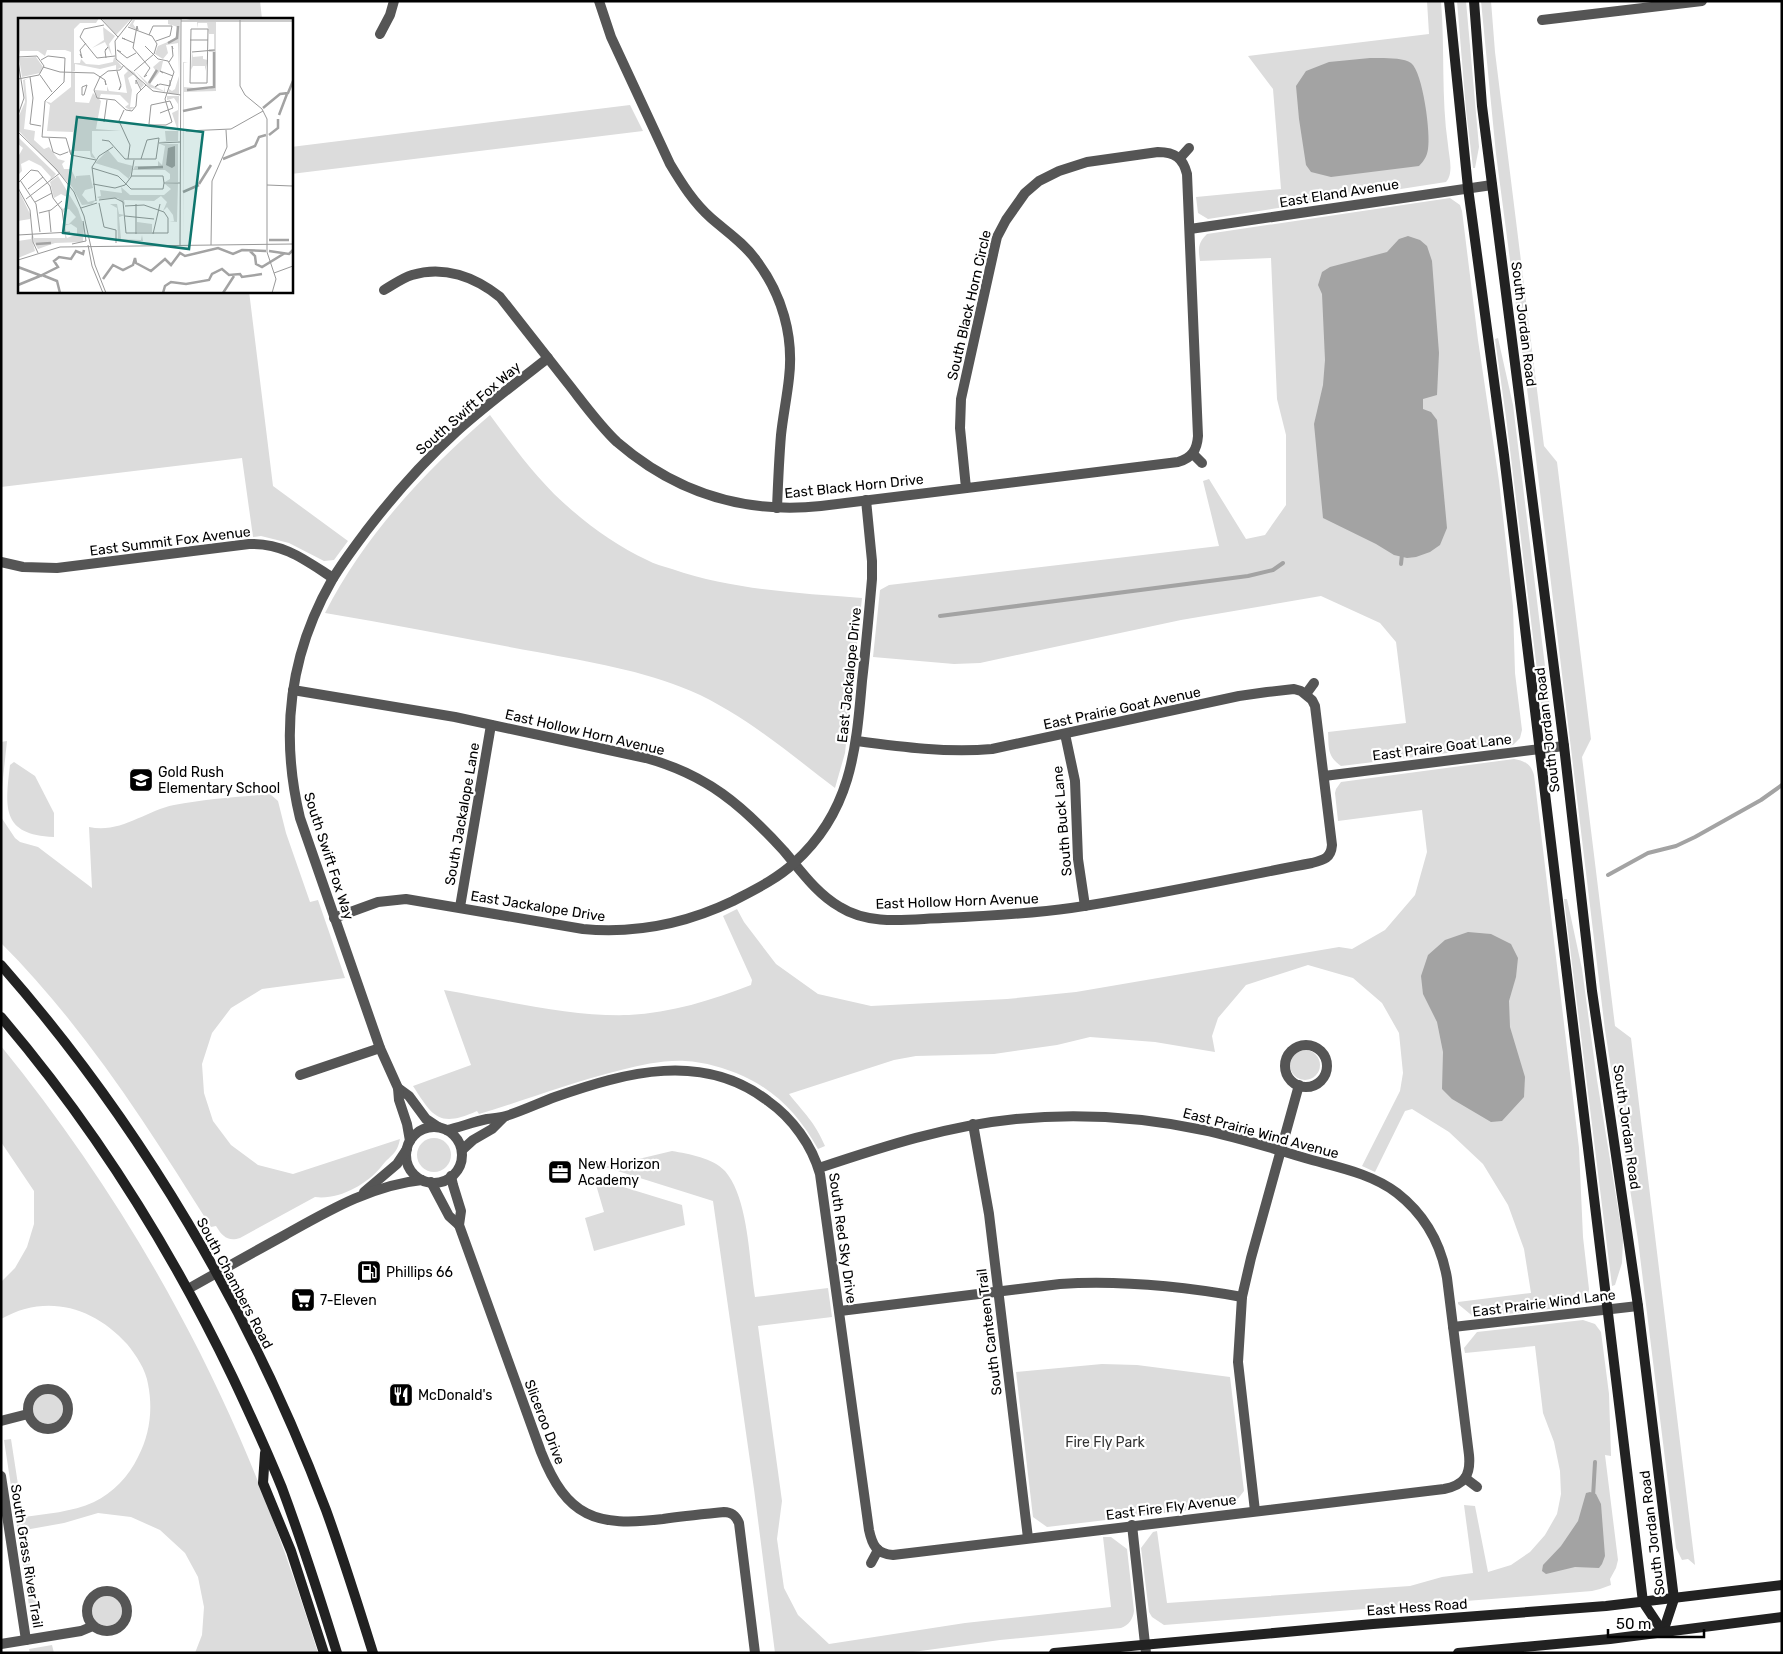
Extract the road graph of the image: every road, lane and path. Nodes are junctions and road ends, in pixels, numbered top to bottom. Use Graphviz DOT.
graph roads {
  1 [pos="394,1"];
  2 [pos="599,1"];
  3 [pos="1449,1"];
  4 [pos="1474,1"];
  5 [pos="1702,1"];
  6 [pos="1542,20"];
  7 [pos="380,34"];
  8 [pos="1189,148"];
  9 [pos="1180,158"];
  10 [pos="1492,185"];
  11 [pos="1468,188"];
  12 [pos="1190,229"];
  13 [pos="384,290"];
  14 [pos="548,358"];
  15 [pos="1193,454"];
  16 [pos="1202,463"];
  17 [pos="966,488"];
  18 [pos="866,500"];
  19 [pos="777,508"];
  20 [pos="1,562"];
  21 [pos="333,578"];
  22 [pos="1314,683"];
  23 [pos="293,690"];
  24 [pos="1306,694"];
  25 [pos="491,725"];
  26 [pos="1065,734"];
  27 [pos="856,741"];
  28 [pos="1564,746"];
  29 [pos="1539,750"];
  30 [pos="1324,776"];
  31 [pos="794,863"];
  32 [pos="1085,906"];
  33 [pos="460,908"];
  34 [pos="334,918"];
  35 [pos="1,965"];
  36 [pos="1,1017"];
  37 [pos="380,1048"];
  38 [pos="300,1075"];
  39 [pos="1299,1085"];
  40 [pos="398,1088"];
  41 [pos="504,1117"];
  42 [pos="974,1124"];
  43 [pos="443,1128"];
  44 [pos="408,1145"];
  45 [pos="462,1150"];
  46 [pos="1281,1151"];
  47 [pos="819,1168"];
  48 [pos="451,1176"];
  49 [pos="427,1181"];
  50 [pos="360,1196"];
  51 [pos="459,1225"];
  52 [pos="216,1273"];
  53 [pos="188,1289"];
  54 [pos="998,1292"];
  55 [pos="1242,1297"];
  56 [pos="1638,1306"];
  57 [pos="1608,1309"];
  58 [pos="840,1310"];
  59 [pos="1453,1327"];
  60 [pos="28,1414"];
  61 [pos="1,1421"];
  62 [pos="265,1450"];
  63 [pos="1,1476"];
  64 [pos="1465,1478"];
  65 [pos="1477,1487"];
  66 [pos="1255,1511"];
  67 [pos="1132,1525"];
  68 [pos="1028,1538"];
  69 [pos="878,1550"];
  70 [pos="871,1562"];
  71 [pos="1782,1585"];
  72 [pos="1674,1599"];
  73 [pos="1643,1602"];
  74 [pos="1782,1617"];
  75 [pos="93,1626"];
  76 [pos="1663,1632"];
  77 [pos="26,1640"];
  78 [pos="1,1644"];
  79 [pos="1145,1648"];
  80 [pos="324,1653"];
  81 [pos="337,1653"];
  82 [pos="373,1653"];
  83 [pos="755,1653"];
  84 [pos="1054,1653"];
  85 [pos="1458,1653"];
  1 -- 7 [label="street"];
  2 -- 19 [label="street"];
  3 -- 11 [label="main road, South Jordan Road"];
  4 -- 10 [label="main road, South Jordan Road"];
  5 -- 6 [label="street"];
  8 -- 9 [label="street"];
  9 -- 12 [label="street"];
  9 -- 17 [label="street, South Black Horn Circle"];
  10 -- 11 [label="street, East Eland Avenue"];
  10 -- 28 [label="main road, South Jordan Road"];
  11 -- 12 [label="street, East Eland Avenue"];
  11 -- 29 [label="main road, South Jordan Road"];
  12 -- 15 [label="street"];
  13 -- 14 [label="street, East Black Horn Drive"];
  14 -- 19 [label="street, East Black Horn Drive"];
  14 -- 21 [label="street, South Swift Fox Way"];
  15 -- 16 [label="street"];
  15 -- 17 [label="street, East Black Horn Drive"];
  17 -- 18 [label="street, East Black Horn Drive"];
  18 -- 19 [label="street, East Black Horn Drive"];
  18 -- 27 [label="street, East Jackalope Drive"];
  20 -- 21 [label="street, East Summit Fox Avenue"];
  21 -- 23 [label="street, South Swift Fox Way"];
  22 -- 24 [label="street"];
  23 -- 25 [label="street, East Hollow Horn Avenue"];
  23 -- 34 [label="street, South Swift Fox Way"];
  24 -- 26 [label="street, East Prairie Goat Avenue"];
  24 -- 30 [label="street"];
  25 -- 31 [label="street, East Hollow Horn Avenue"];
  25 -- 33 [label="street, South Jackalope Lane"];
  26 -- 27 [label="street, East Prairie Goat Avenue"];
  26 -- 32 [label="street, South Buck Lane"];
  27 -- 31 [label="street, East Jackalope Drive"];
  28 -- 29 [label="street, East Praire Goat Lane"];
  28 -- 56 [label="main road, South Jordan Road"];
  29 -- 30 [label="street, East Praire Goat Lane"];
  29 -- 57 [label="main road, South Jordan Road"];
  30 -- 32 [label="street, East Hollow Horn Avenue"];
  31 -- 32 [label="street, East Hollow Horn Avenue"];
  31 -- 33 [label="street, East Jackalope Drive"];
  33 -- 34 [label="street, East Jackalope Drive"];
  34 -- 37 [label="street, South Swift Fox Way"];
  35 -- 52 [label="main road, South Chambers Road"];
  36 -- 53 [label="main road"];
  37 -- 38 [label="street"];
  37 -- 40 [label="street, South Swift Fox Way"];
  39 -- 39 [label="street"];
  39 -- 46 [label="street"];
  40 -- 43 [label="street, South Swift Fox Way"];
  40 -- 44 [label="street, South Swift Fox Way"];
  41 -- 43 [label="street, South Red Sky Drive"];
  41 -- 45 [label="street, South Red Sky Drive"];
  41 -- 47 [label="street, South Red Sky Drive"];
  42 -- 46 [label="street, East Prairie Wind Avenue"];
  42 -- 47 [label="street, East Prairie Wind Avenue"];
  42 -- 54 [label="street, South Canteen Trail"];
  43 -- 44 [label="street"];
  43 -- 45 [label="street"];
  44 -- 49 [label="street"];
  44 -- 50 [label="street"];
  45 -- 48 [label="street"];
  46 -- 55 [label="street"];
  46 -- 59 [label="street, East Prairie Wind Avenue"];
  47 -- 58 [label="street, South Red Sky Drive"];
  48 -- 49 [label="street"];
  48 -- 51 [label="street, Sliceroo Drive"];
  49 -- 50 [label="street"];
  49 -- 51 [label="street, Sliceroo Drive"];
  50 -- 52 [label="street"];
  51 -- 83 [label="street, Sliceroo Drive"];
  52 -- 53 [label="street"];
  52 -- 82 [label="main road, South Chambers Road"];
  53 -- 62 [label="main road"];
  54 -- 55 [label="street"];
  54 -- 58 [label="street"];
  54 -- 68 [label="street, South Canteen Trail"];
  55 -- 66 [label="street"];
  56 -- 57 [label="street, East Prairie Wind Lane"];
  56 -- 72 [label="main road, South Jordan Road"];
  57 -- 59 [label="street, East Prairie Wind Lane"];
  57 -- 73 [label="main road, South Jordan Road"];
  58 -- 69 [label="street, South Red Sky Drive"];
  59 -- 64 [label="street, East Prairie Wind Avenue"];
  60 -- 60 [label="street"];
  60 -- 61 [label="street"];
  62 -- 80 [label="main road"];
  62 -- 81 [label="main road"];
  63 -- 77 [label="street, South Grass River Trail"];
  64 -- 65 [label="street"];
  64 -- 66 [label="street, East Fire Fly Avenue"];
  66 -- 67 [label="street, East Fire Fly Avenue"];
  67 -- 68 [label="street, East Fire Fly Avenue"];
  67 -- 79 [label="street"];
  68 -- 69 [label="street, East Fire Fly Avenue"];
  69 -- 70 [label="street"];
  71 -- 72 [label="main road, East Hess Road"];
  72 -- 73 [label="main road, East Hess Road"];
  72 -- 76 [label="main road, South Jordan Road"];
  73 -- 76 [label="main road, South Jordan Road"];
  73 -- 79 [label="main road, East Hess Road"];
  74 -- 76 [label="main road"];
  75 -- 75 [label="street"];
  75 -- 77 [label="street"];
  76 -- 85 [label="main road"];
  77 -- 78 [label="street"];
  79 -- 84 [label="main road, East Hess Road"];
}
